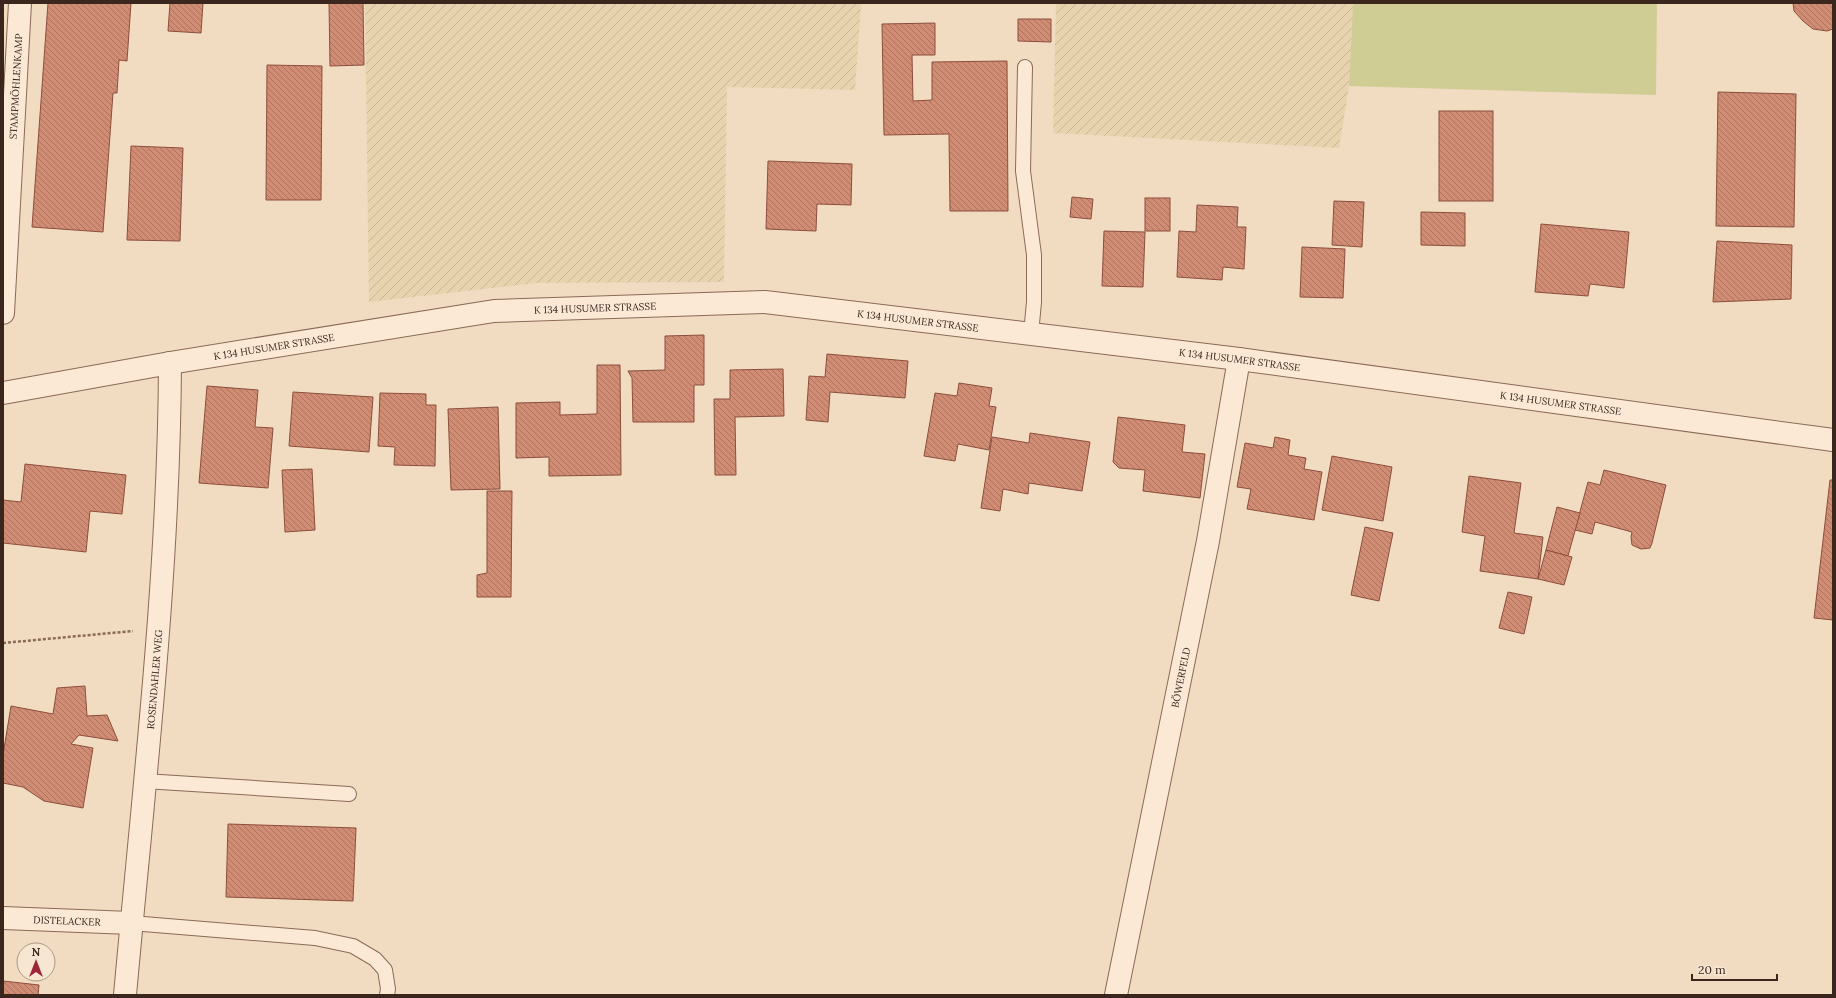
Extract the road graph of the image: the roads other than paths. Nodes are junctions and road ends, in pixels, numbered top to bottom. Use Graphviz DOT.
graph roads {
  1 [pos="20,3"];
  2 [pos="1025,67"];
  3 [pos="3,313"];
  4 [pos="1031,334"];
  5 [pos="1239,359"];
  6 [pos="170,363"];
  7 [pos="3,392"];
  8 [pos="1833,440"];
  9 [pos="144,782"];
  10 [pos="349,794"];
  11 [pos="3,918"];
  12 [pos="131,923"];
  13 [pos="125,995"];
  14 [pos="387,995"];
  15 [pos="1116,995"];
  1 -- 3 [label="street, STAMPMÖHLENKAMP"];
  2 -- 4 [label="lane"];
  4 -- 5 [label="street, K 134 HUSUMER STRASSE"];
  4 -- 6 [label="street, K 134 HUSUMER STRASSE"];
  5 -- 8 [label="street, K 134 HUSUMER STRASSE"];
  5 -- 15 [label="street, BÖWERFELD"];
  6 -- 7 [label="street, K 134 HUSUMER STRASSE"];
  6 -- 9 [label="street, ROSENDAHLER WEG"];
  9 -- 10 [label="lane"];
  9 -- 12 [label="street, ROSENDAHLER WEG"];
  11 -- 12 [label="street, DISTELACKER"];
  12 -- 13 [label="street, ROSENDAHLER WEG"];
  12 -- 14 [label="lane"];
}
